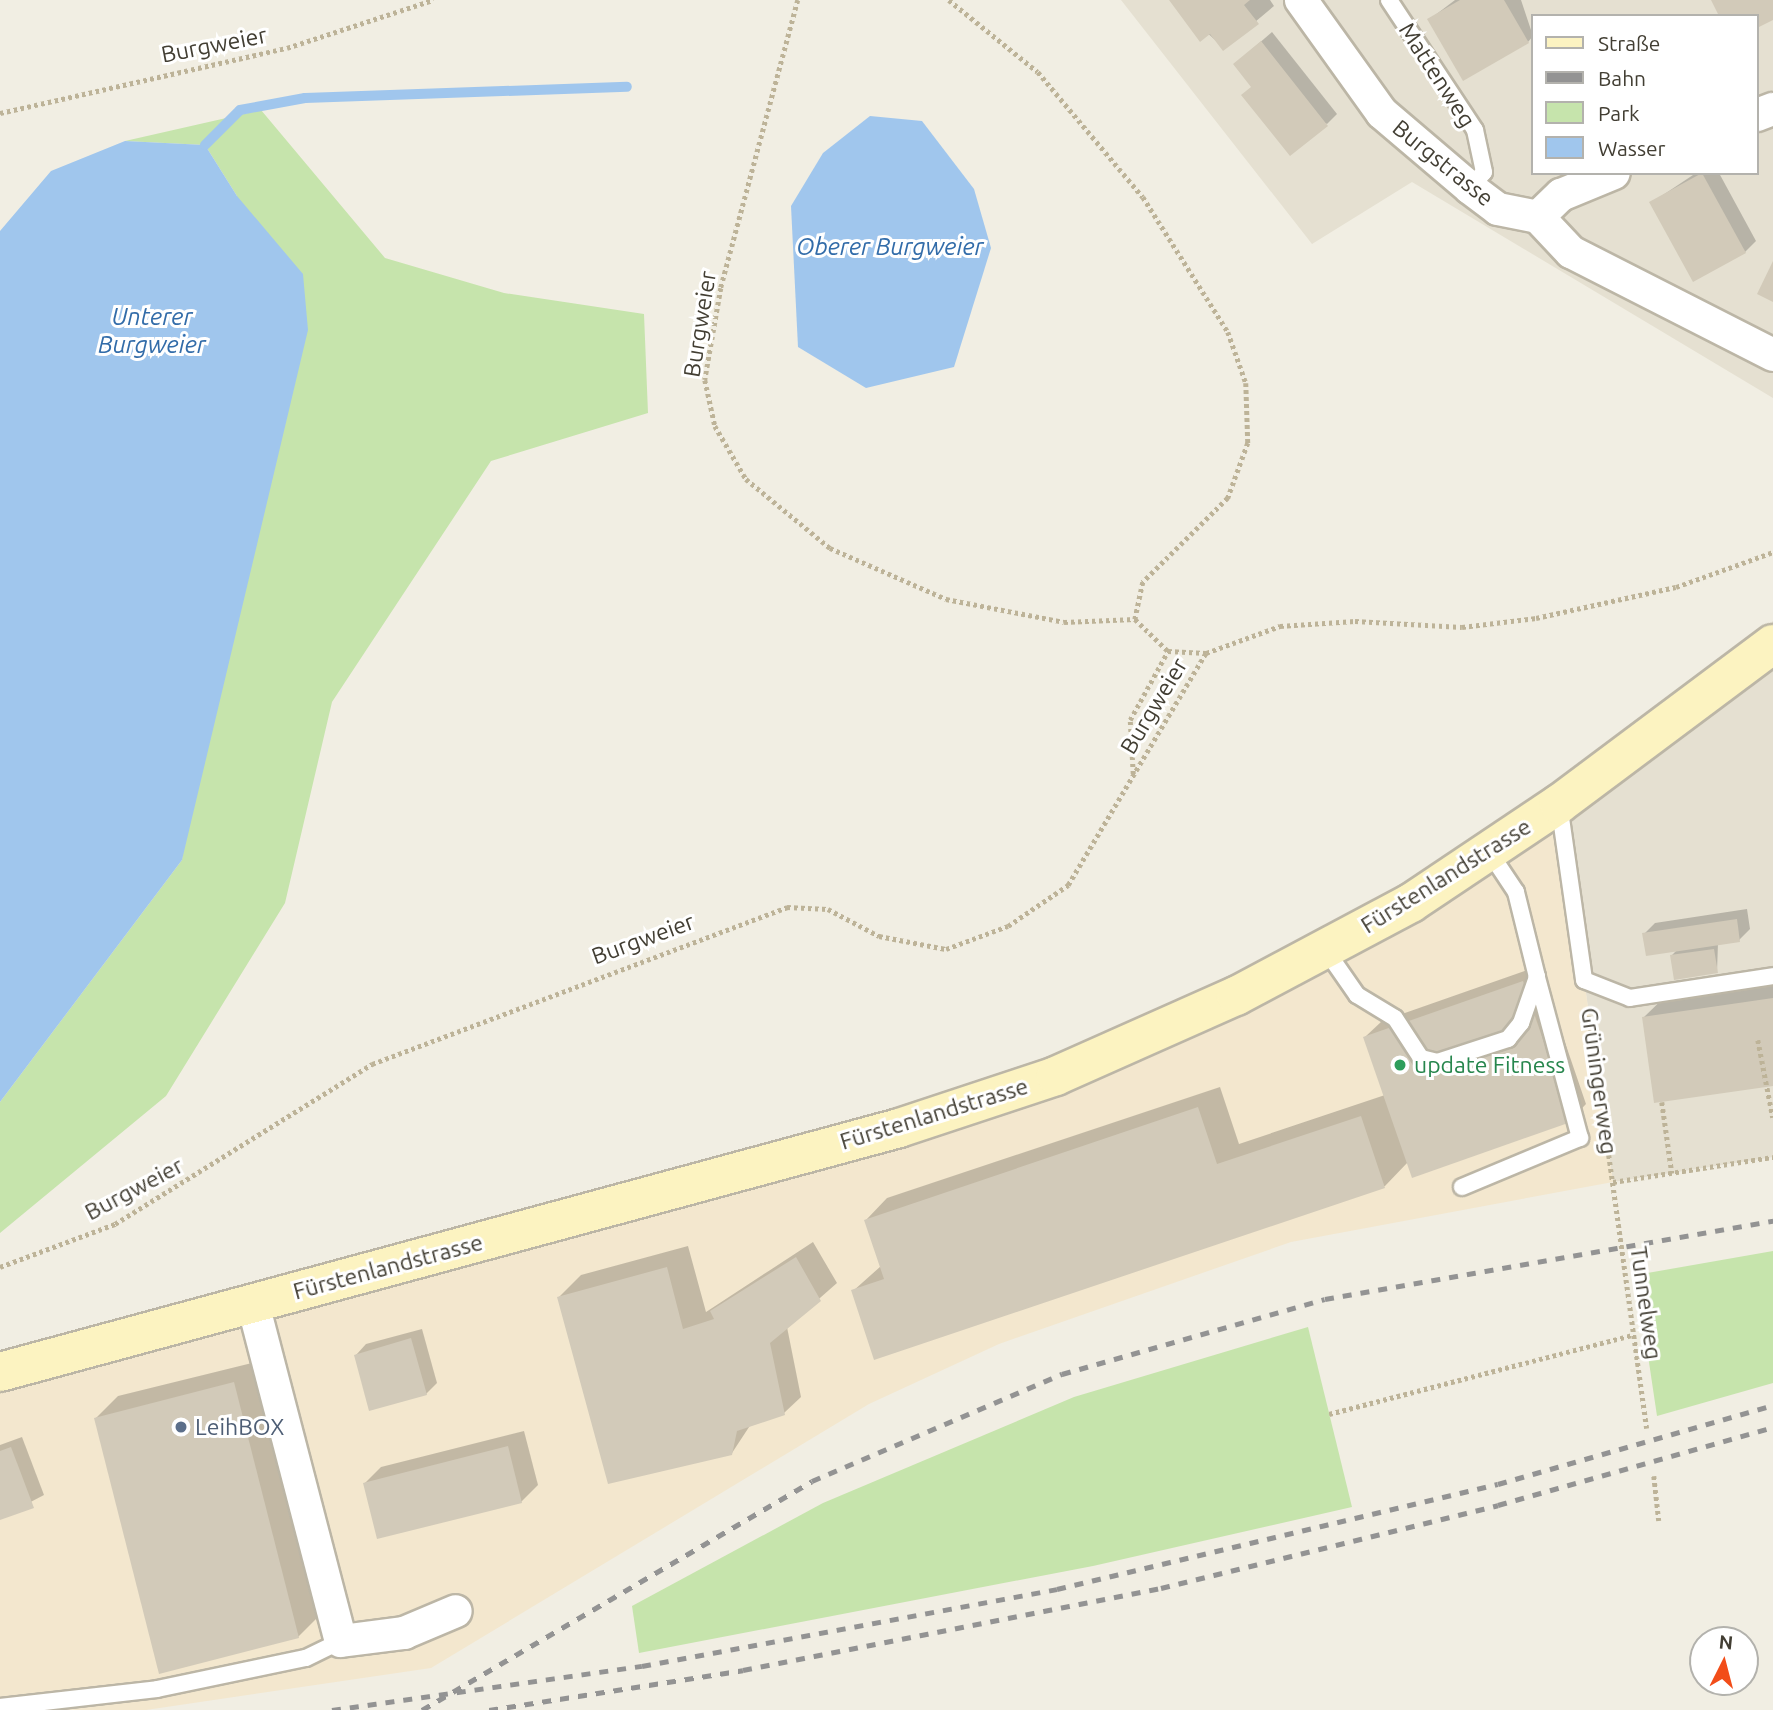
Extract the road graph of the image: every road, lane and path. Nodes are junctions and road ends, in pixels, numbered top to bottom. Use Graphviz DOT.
graph roads {
  1 [pos="433,0"];
  2 [pos="798,0"];
  3 [pos="948,0"];
  4 [pos="1301,0"];
  5 [pos="1389,0"];
  6 [pos="0,113"];
  7 [pos="1609,175"];
  8 [pos="1469,188"];
  9 [pos="1538,216"];
  10 [pos="1773,355"];
  11 [pos="1773,552"];
  12 [pos="1135,620"];
  13 [pos="1773,644"];
  14 [pos="1168,651"];
  15 [pos="1206,653"];
  16 [pos="1133,775"];
  17 [pos="1559,804"];
  18 [pos="1490,853"];
  19 [pos="1325,949"];
  20 [pos="1773,976"];
  21 [pos="1537,977"];
  22 [pos="1584,980"];
  23 [pos="1758,1040"];
  24 [pos="1662,1102"];
  25 [pos="1604,1118"];
  26 [pos="1773,1118"];
  27 [pos="1606,1131"];
  28 [pos="1773,1157"];
  29 [pos="1671,1173"];
  30 [pos="1613,1182"];
  31 [pos="1462,1187"];
  32 [pos="0,1267"];
  33 [pos="253,1304"];
  34 [pos="1633,1335"];
  35 [pos="0,1372"];
  36 [pos="1329,1414"];
  37 [pos="1647,1428"];
  38 [pos="1654,1476"];
  39 [pos="1658,1521"];
  40 [pos="456,1611"];
  41 [pos="341,1641"];
  42 [pos="0,1707"];
  1 -- 6 [label="path, Burgweier"];
  2 -- 12 [label="path, Burgweier"];
  3 -- 12 [label="path"];
  4 -- 8 [label="street, Burgstrasse"];
  5 -- 8 [label="lane, Mattenweg"];
  7 -- 9 [label="street"];
  8 -- 9 [label="street, Burgstrasse"];
  9 -- 10 [label="street"];
  11 -- 15 [label="path, Burgweier"];
  12 -- 14 [label="path, Burgweier"];
  13 -- 17 [label="main road, Fürstenlandstrasse"];
  14 -- 15 [label="path, Burgweier"];
  14 -- 16 [label="path"];
  15 -- 16 [label="path, Burgweier"];
  16 -- 32 [label="path, Burgweier"];
  17 -- 18 [label="main road, Fürstenlandstrasse"];
  17 -- 22 [label="lane, Grüningerweg"];
  18 -- 19 [label="main road, Fürstenlandstrasse"];
  18 -- 21 [label="lane"];
  19 -- 21 [label="lane"];
  19 -- 33 [label="main road, Fürstenlandstrasse"];
  20 -- 22 [label="lane, Grüningerweg"];
  21 -- 31 [label="lane"];
  22 -- 25 [label="path, Grüningerweg"];
  23 -- 26 [label="path"];
  24 -- 29 [label="path"];
  27 -- 30 [label="path, Grüningerweg"];
  28 -- 29 [label="path"];
  29 -- 30 [label="path"];
  30 -- 34 [label="path, Tunnelweg"];
  33 -- 35 [label="main road, Fürstenlandstrasse"];
  33 -- 41 [label="street"];
  34 -- 36 [label="path"];
  34 -- 37 [label="path, Tunnelweg"];
  38 -- 39 [label="path"];
  40 -- 41 [label="street"];
  41 -- 42 [label="lane"];
}
